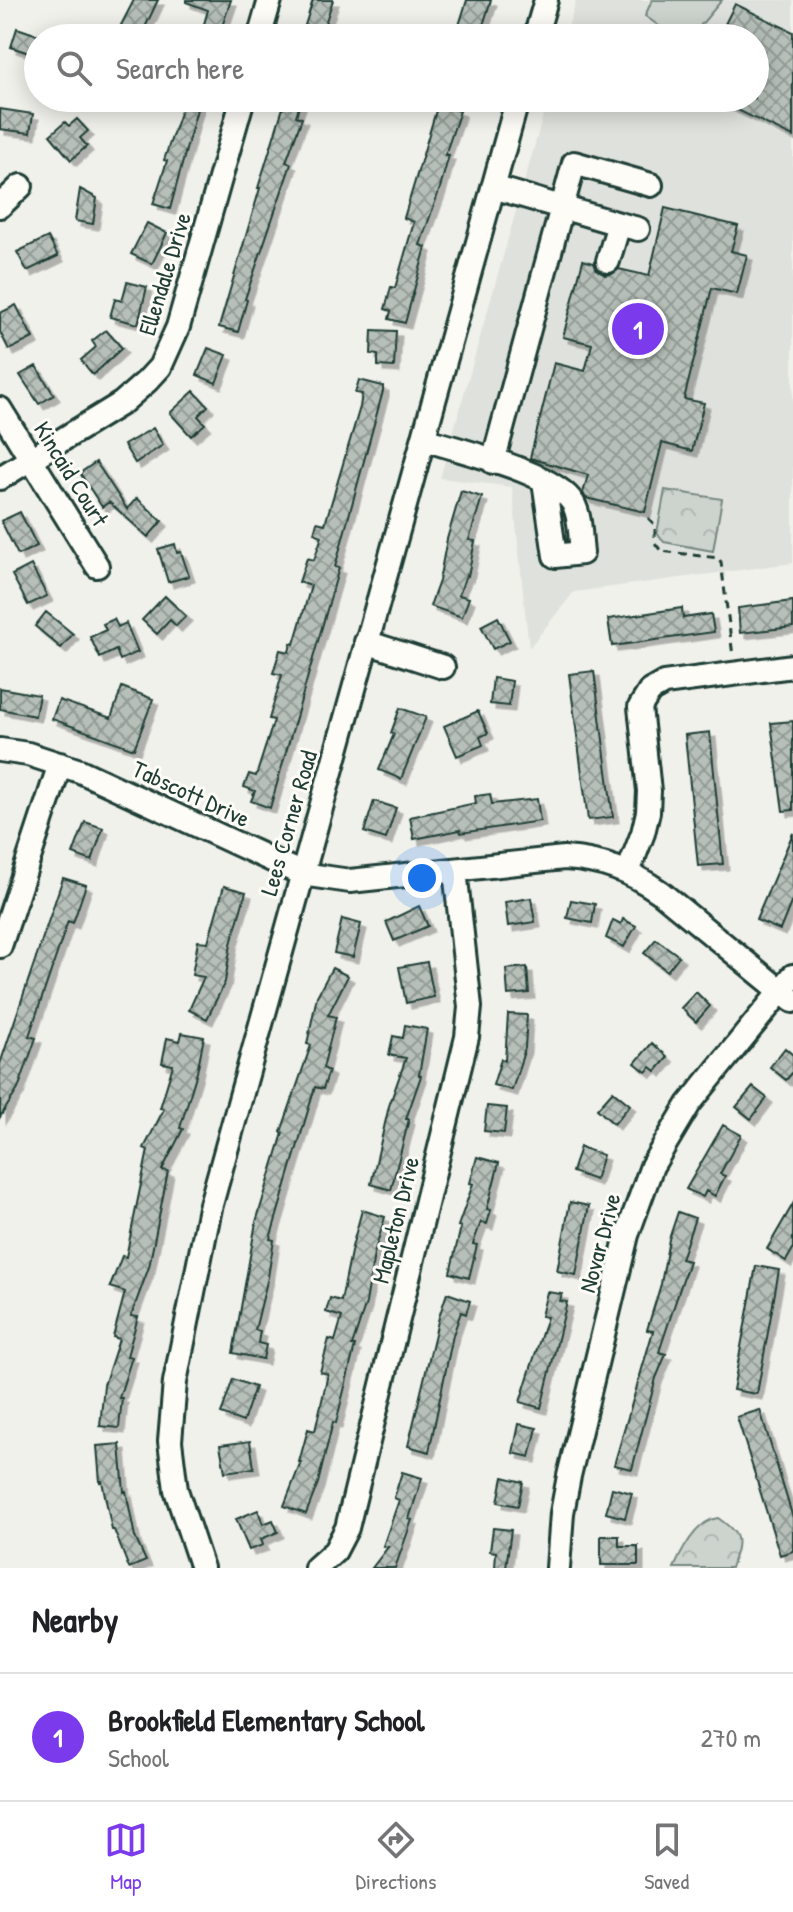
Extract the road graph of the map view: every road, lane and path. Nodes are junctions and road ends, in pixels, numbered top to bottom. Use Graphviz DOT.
graph roads {
  1 [pos="270,0"];
  2 [pos="546,0"];
  3 [pos="263,24"];
  4 [pos="539,24"];
  5 [pos="239,112"];
  6 [pos="514,112"];
  7 [pos="651,185"];
  8 [pos="21,186"];
  9 [pos="493,187"];
  10 [pos="0,206"];
  11 [pos="563,207"];
  12 [pos="608,261"];
  13 [pos="0,409"];
  14 [pos="424,439"];
  15 [pos="31,459"];
  16 [pos="493,462"];
  17 [pos="0,478"];
  18 [pos="544,481"];
  19 [pos="648,518"];
  20 [pos="97,566"];
  21 [pos="366,642"];
  22 [pos="734,664"];
  23 [pos="793,666"];
  24 [pos="443,667"];
  25 [pos="0,750"];
  26 [pos="60,764"];
  27 [pos="455,870"];
  28 [pos="628,872"];
  29 [pos="302,874"];
  30 [pos="0,946"];
  31 [pos="789,989"];
  32 [pos="202,1568"];
  33 [pos="316,1568"];
  34 [pos="558,1568"];
  1 -- 3 [label="street"];
  2 -- 4 [label="street"];
  5 -- 15 [label="street, Ellendale Drive"];
  6 -- 9 [label="street, Lees Corner Road"];
  7 -- 11 [label="street"];
  8 -- 10 [label="street"];
  9 -- 11 [label="street"];
  9 -- 14 [label="street, Lees Corner Road"];
  11 -- 12 [label="street"];
  11 -- 16 [label="street"];
  13 -- 15 [label="street, Kincaid Court"];
  14 -- 16 [label="street"];
  14 -- 21 [label="street, Lees Corner Road"];
  15 -- 17 [label="street, Ellendale Drive"];
  15 -- 20 [label="street, Kincaid Court"];
  16 -- 18 [label="street"];
  19 -- 22 [label="path"];
  21 -- 24 [label="street"];
  21 -- 29 [label="street, Lees Corner Road"];
  23 -- 28 [label="street"];
  25 -- 26 [label="street, Tabscott Drive"];
  26 -- 29 [label="street, Tabscott Drive"];
  26 -- 30 [label="street"];
  27 -- 28 [label="street, Tabscott Drive"];
  27 -- 29 [label="street, Tabscott Drive"];
  27 -- 33 [label="street, Mapleton Drive"];
  28 -- 31 [label="street, Tabscott Drive"];
  29 -- 32 [label="street, Lees Corner Road"];
  31 -- 34 [label="street, Novar Drive"];
}
